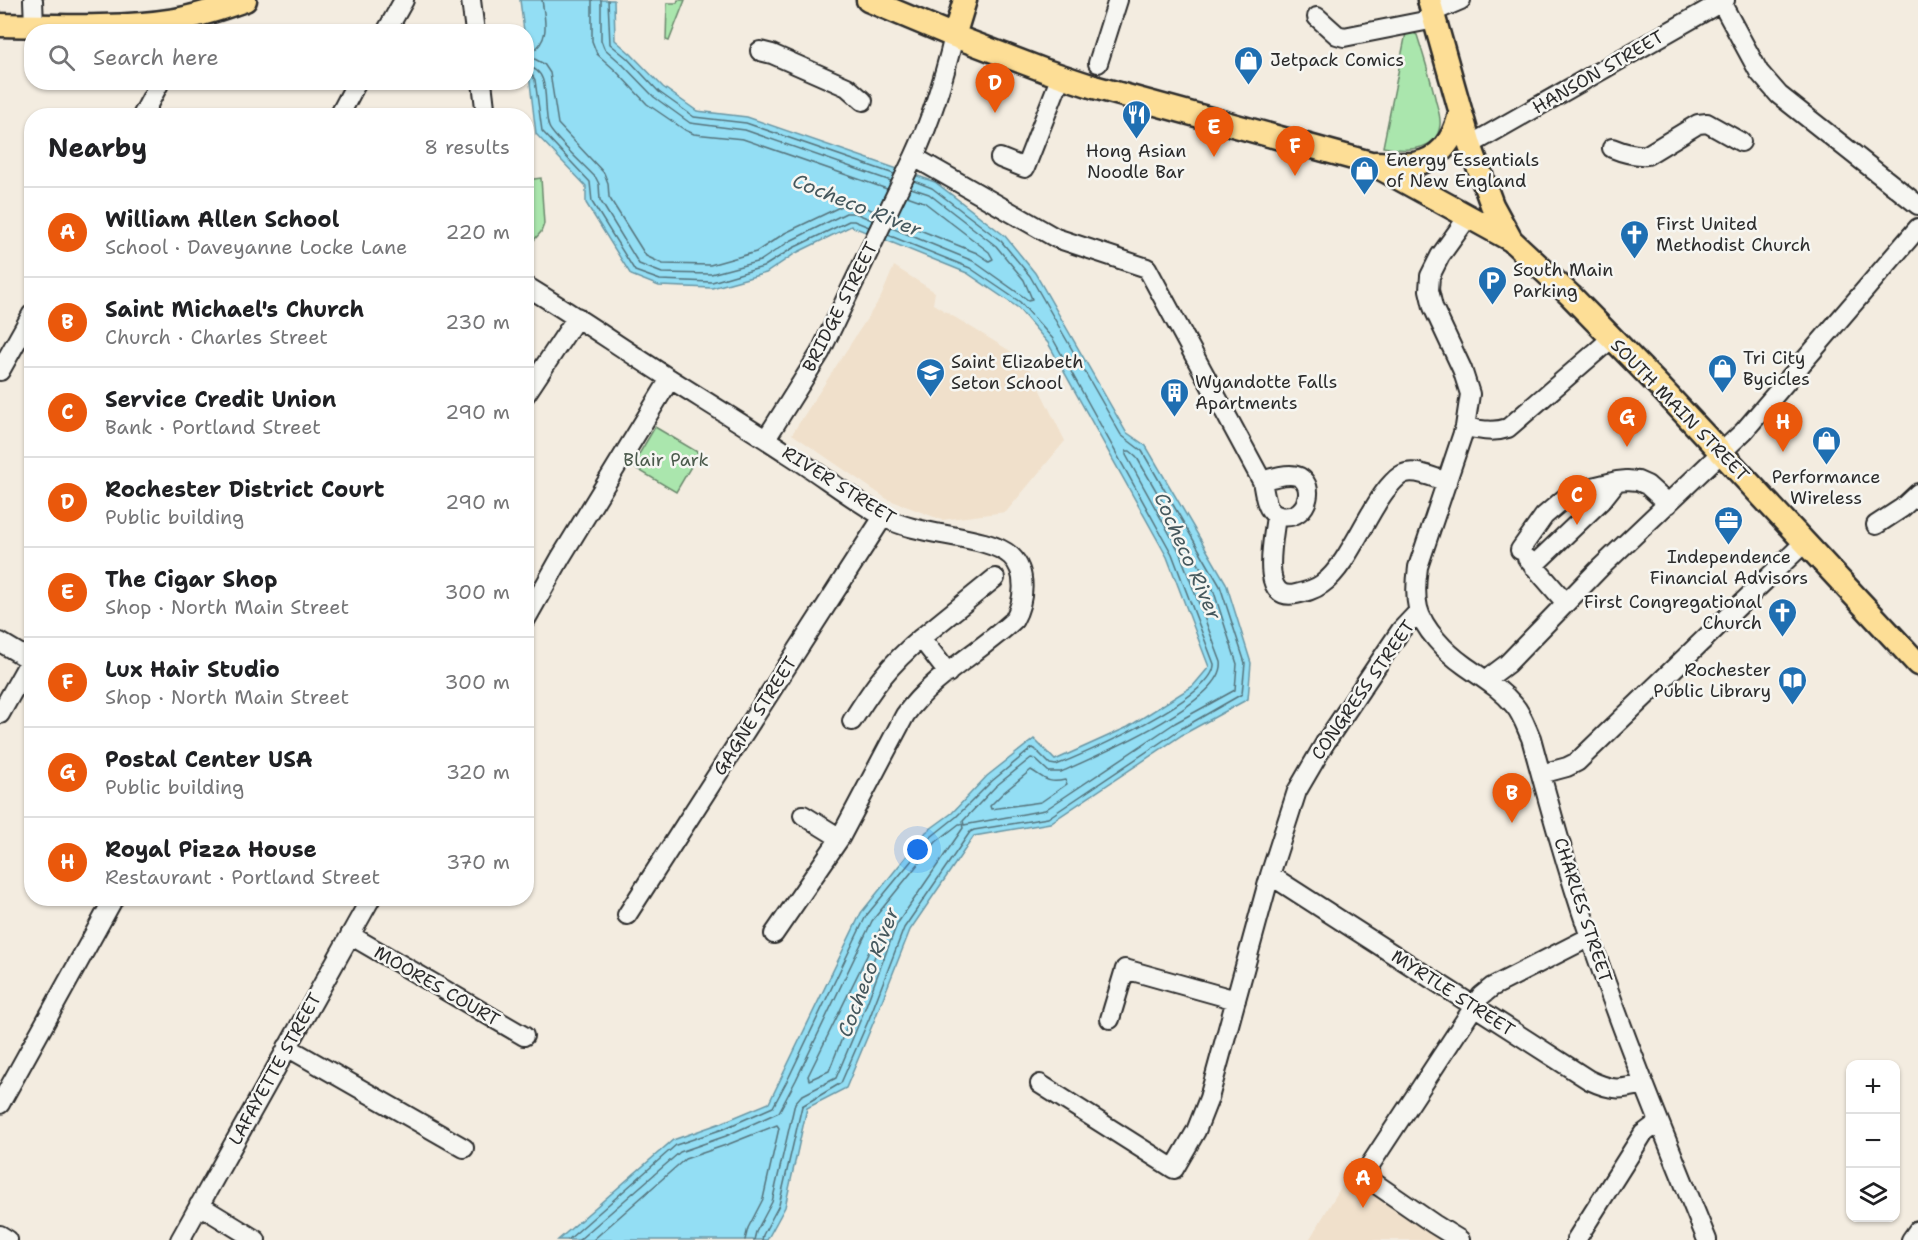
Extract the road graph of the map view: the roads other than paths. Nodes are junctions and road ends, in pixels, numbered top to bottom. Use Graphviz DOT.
graph roads {
  1 [pos="33,0"];
  2 [pos="245,0"];
  3 [pos="404,0"];
  4 [pos="471,0"];
  5 [pos="868,0"];
  6 [pos="966,0"];
  7 [pos="1118,0"];
  8 [pos="1461,0"];
  9 [pos="1723,1"];
  10 [pos="1432,10"];
  11 [pos="1317,17"];
  12 [pos="34,24"];
  13 [pos="107,24"];
  14 [pos="154,24"];
  15 [pos="181,24"];
  16 [pos="390,24"];
  17 [pos="474,24"];
  18 [pos="0,25"];
  19 [pos="24,26"];
  20 [pos="954,36"];
  21 [pos="760,51"];
  22 [pos="1098,63"];
  23 [pos="1061,76"];
  24 [pos="156,90"];
  25 [pos="353,90"];
  26 [pos="483,90"];
  27 [pos="863,101"];
  28 [pos="146,108"];
  29 [pos="343,108"];
  30 [pos="485,108"];
  31 [pos="1460,114"];
  32 [pos="1741,142"];
  33 [pos="1470,145"];
  34 [pos="1612,148"];
  35 [pos="1000,158"];
  36 [pos="912,161"];
  37 [pos="1371,163"];
  38 [pos="1918,205"];
  39 [pos="1468,217"];
  40 [pos="1918,228"];
  41 [pos="1510,240"];
  42 [pos="534,291"];
  43 [pos="577,317"];
  44 [pos="24,327"];
  45 [pos="1612,338"];
  46 [pos="2,364"];
  47 [pos="670,379"];
  48 [pos="534,382"];
  49 [pos="1465,427"];
  50 [pos="766,439"];
  51 [pos="1722,453"];
  52 [pos="1262,481"];
  53 [pos="1447,482"];
  54 [pos="1612,483"];
  55 [pos="1918,493"];
  56 [pos="1668,504"];
  57 [pos="1276,515"];
  58 [pos="883,517"];
  59 [pos="1876,525"];
  60 [pos="1804,542"];
  61 [pos="1527,558"];
  62 [pos="995,578"];
  63 [pos="1566,603"];
  64 [pos="534,605"];
  65 [pos="1419,611"];
  66 [pos="921,639"];
  67 [pos="0,642"];
  68 [pos="24,655"];
  69 [pos="1918,664"];
  70 [pos="24,671"];
  71 [pos="948,673"];
  72 [pos="1488,680"];
  73 [pos="0,714"];
  74 [pos="852,721"];
  75 [pos="1541,774"];
  76 [pos="803,815"];
  77 [pos="840,838"];
  78 [pos="1270,875"];
  79 [pos="110,906"];
  80 [pos="366,906"];
  81 [pos="627,915"];
  82 [pos="774,934"];
  83 [pos="350,935"];
  84 [pos="1590,937"];
  85 [pos="1236,1000"];
  86 [pos="1473,1006"];
  87 [pos="1110,1019"];
  88 [pos="524,1036"];
  89 [pos="287,1047"];
  90 [pos="1040,1084"];
  91 [pos="1644,1084"];
  92 [pos="0,1104"];
  93 [pos="1659,1122"];
  94 [pos="464,1148"];
  95 [pos="199,1205"];
  96 [pos="1918,1230"];
  97 [pos="0,1235"];
  98 [pos="8,1240"];
  99 [pos="180,1240"];
  100 [pos="256,1240"];
  101 [pos="1461,1240"];
  102 [pos="1576,1240"];
  103 [pos="1707,1240"];
  104 [pos="1911,1240"];
  1 -- 12 [label="street"];
  2 -- 15 [label="main road"];
  3 -- 16 [label="street"];
  4 -- 17 [label="street"];
  5 -- 20 [label="main road"];
  6 -- 20 [label="main road"];
  7 -- 22 [label="street"];
  8 -- 10 [label="street"];
  9 -- 33 [label="street, HANSON STREET"];
  9 -- 38 [label="street"];
  10 -- 11 [label="street"];
  10 -- 31 [label="main road"];
  13 -- 14 [label="main road"];
  18 -- 19 [label="main road"];
  20 -- 23 [label="main road"];
  20 -- 36 [label="street, BRIDGE STREET"];
  21 -- 27 [label="street"];
  23 -- 35 [label="street"];
  23 -- 37 [label="main road"];
  24 -- 28 [label="street"];
  25 -- 29 [label="street"];
  26 -- 30 [label="street"];
  31 -- 33 [label="main road"];
  31 -- 37 [label="main road"];
  32 -- 34 [label="street"];
  33 -- 41 [label="main road"];
  36 -- 50 [label="street, BRIDGE STREET"];
  36 -- 52 [label="street"];
  37 -- 39 [label="main road"];
  39 -- 41 [label="main road"];
  39 -- 49 [label="street, CONGRESS STREET"];
  40 -- 51 [label="street"];
  41 -- 45 [label="main road, SOUTH MAIN STREET"];
  42 -- 43 [label="street, RIVER STREET"];
  43 -- 47 [label="street, RIVER STREET"];
  43 -- 48 [label="street"];
  44 -- 46 [label="street"];
  45 -- 49 [label="street"];
  45 -- 51 [label="main road, SOUTH MAIN STREET"];
  47 -- 50 [label="street, RIVER STREET"];
  47 -- 64 [label="street"];
  49 -- 53 [label="street, CONGRESS STREET"];
  50 -- 58 [label="street, RIVER STREET"];
  51 -- 56 [label="street"];
  51 -- 60 [label="main road, SOUTH MAIN STREET"];
  52 -- 57 [label="street"];
  52 -- 57 [label="street"];
  53 -- 57 [label="street"];
  53 -- 65 [label="street, CONGRESS STREET"];
  54 -- 56 [label="street"];
  54 -- 61 [label="street"];
  54 -- 61 [label="street"];
  55 -- 59 [label="street"];
  56 -- 63 [label="street"];
  58 -- 71 [label="street, RIVER STREET"];
  58 -- 81 [label="street, GAGNE STREET"];
  60 -- 69 [label="main road, SOUTH MAIN STREET"];
  60 -- 75 [label="street"];
  61 -- 63 [label="street"];
  62 -- 66 [label="street"];
  63 -- 72 [label="street"];
  65 -- 72 [label="street, CHARLES STREET"];
  65 -- 78 [label="street, CONGRESS STREET"];
  66 -- 71 [label="street"];
  66 -- 74 [label="street"];
  67 -- 68 [label="street"];
  70 -- 73 [label="street"];
  71 -- 77 [label="street, RIVER STREET"];
  72 -- 75 [label="street, CHARLES STREET"];
  75 -- 84 [label="street, CHARLES STREET"];
  76 -- 77 [label="street"];
  77 -- 82 [label="street, RIVER STREET"];
  78 -- 85 [label="street, CONGRESS STREET"];
  78 -- 86 [label="street, MYRTLE STREET"];
  79 -- 92 [label="street"];
  80 -- 83 [label="street, LAFAYETTE STREET"];
  83 -- 88 [label="street, MOORES COURT"];
  83 -- 89 [label="street, LAFAYETTE STREET"];
  84 -- 86 [label="street"];
  84 -- 91 [label="street, CHARLES STREET"];
  85 -- 87 [label="street"];
  85 -- 90 [label="street, CONGRESS STREET"];
  86 -- 91 [label="street, MYRTLE STREET"];
  86 -- 101 [label="street"];
  89 -- 94 [label="street"];
  89 -- 95 [label="street, LAFAYETTE STREET"];
  91 -- 93 [label="street, CHARLES STREET"];
  93 -- 102 [label="street"];
  93 -- 103 [label="street, CHARLES STREET"];
  95 -- 99 [label="street, LAFAYETTE STREET"];
  95 -- 100 [label="street"];
  96 -- 104 [label="street"];
  97 -- 98 [label="street"];
}
